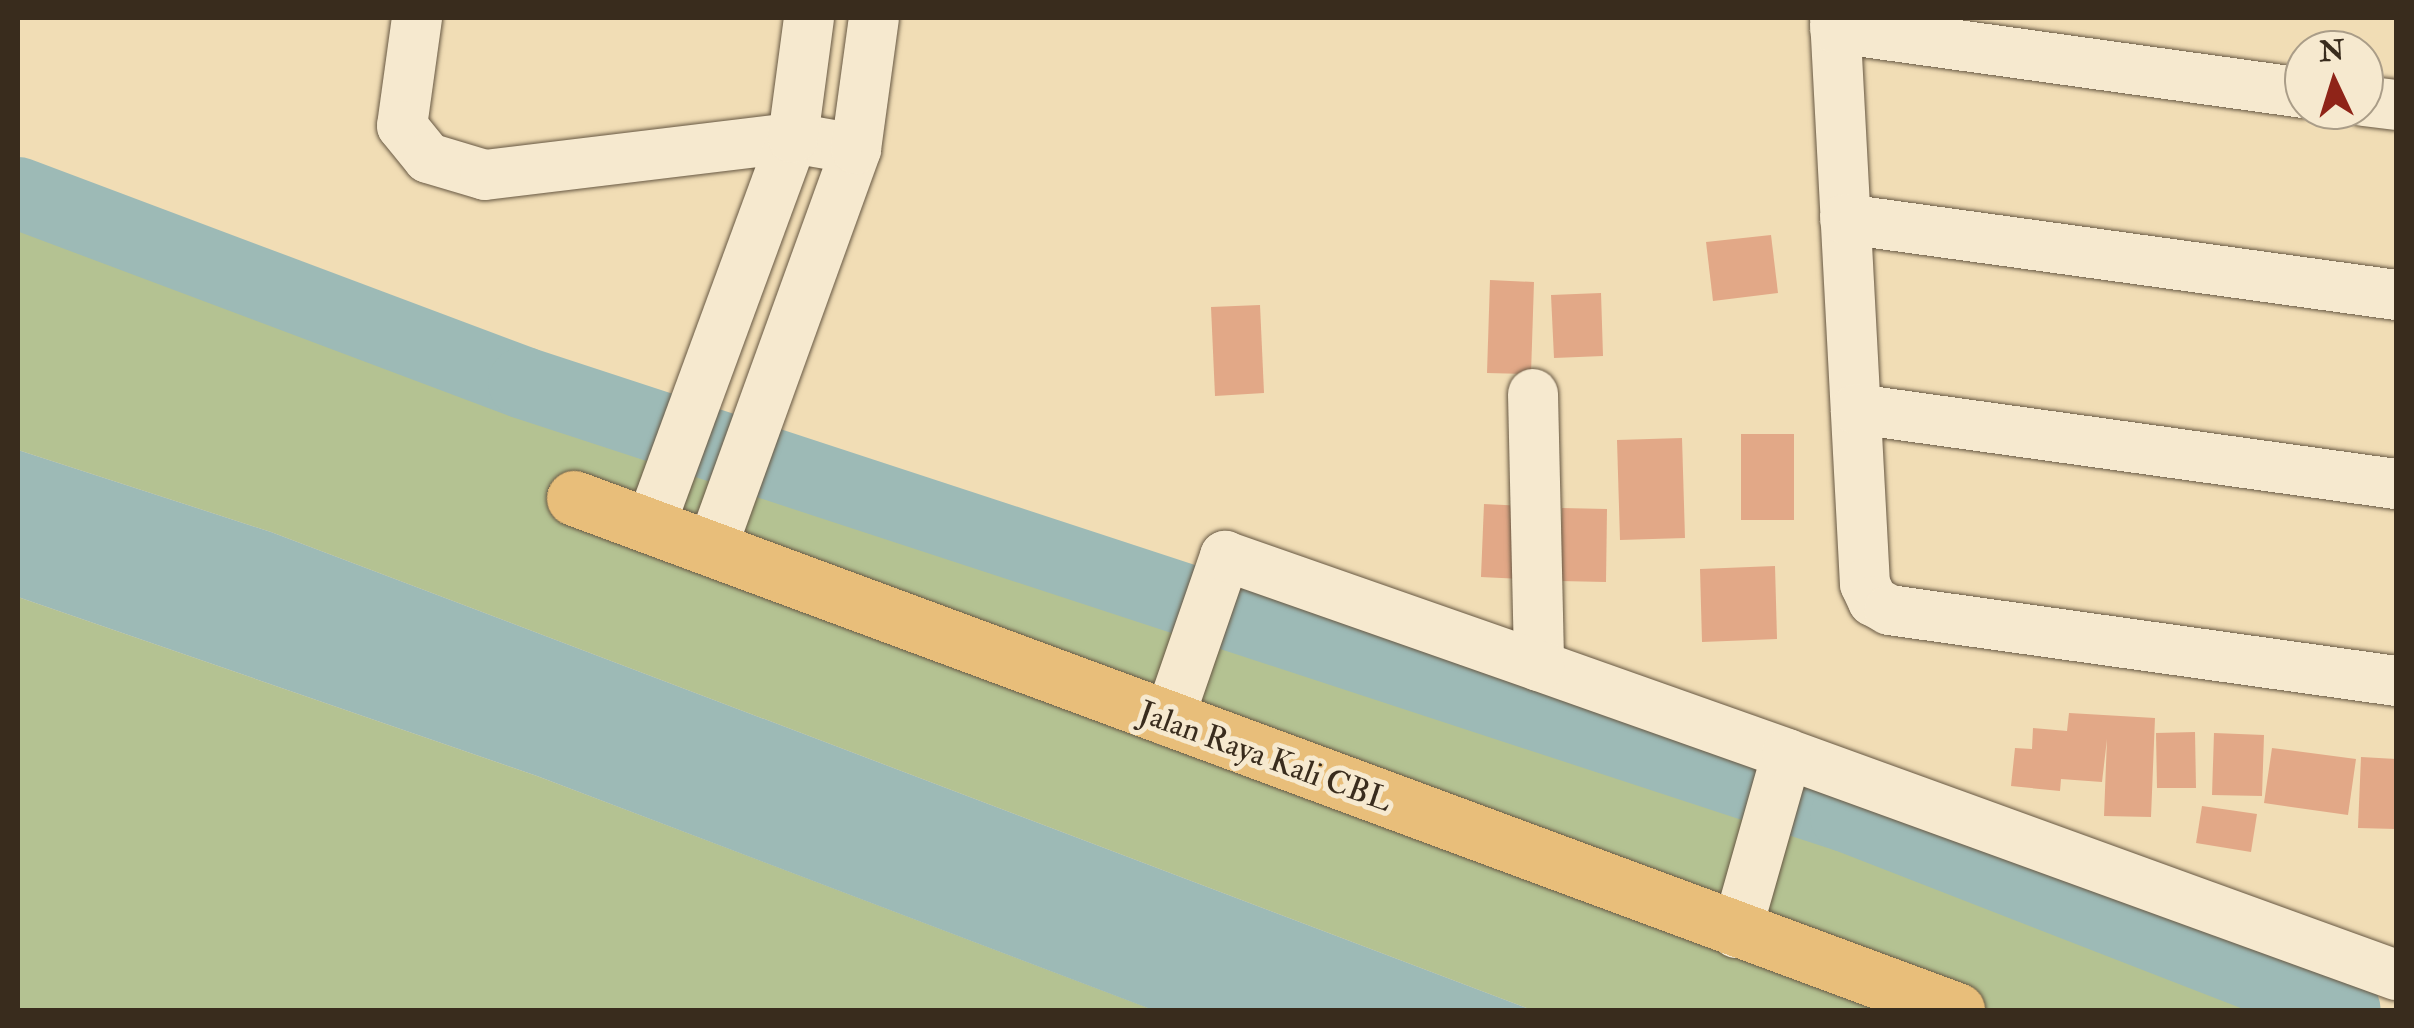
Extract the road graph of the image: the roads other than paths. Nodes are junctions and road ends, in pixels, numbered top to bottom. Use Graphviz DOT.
graph roads {
  1 [pos="417,18"];
  2 [pos="809,18"];
  3 [pos="874,18"];
  4 [pos="1835,22"];
  5 [pos="2284,90"];
  6 [pos="794,138"];
  7 [pos="856,149"];
  8 [pos="1845,218"];
  9 [pos="2396,295"];
  10 [pos="1533,394"];
  11 [pos="1856,409"];
  12 [pos="2396,484"];
  13 [pos="574,498"];
  14 [pos="650,526"];
  15 [pos="712,550"];
  16 [pos="1540,666"];
  17 [pos="2396,682"];
  18 [pos="1168,721"];
  19 [pos="1785,762"];
  20 [pos="1736,933"];
  21 [pos="2396,975"];
  22 [pos="1958,1010"];
  1 -- 6 [label="street"];
  2 -- 6 [label="street"];
  3 -- 7 [label="street"];
  4 -- 5 [label="street"];
  4 -- 8 [label="street"];
  6 -- 7 [label="street"];
  6 -- 14 [label="street"];
  7 -- 15 [label="street"];
  8 -- 9 [label="street"];
  8 -- 11 [label="street"];
  10 -- 16 [label="street"];
  11 -- 12 [label="street"];
  11 -- 17 [label="street"];
  13 -- 14 [label="main road, Jalan Raya Kali CBL"];
  14 -- 15 [label="main road, Jalan Raya Kali CBL"];
  15 -- 18 [label="main road, Jalan Raya Kali CBL"];
  16 -- 18 [label="street"];
  16 -- 19 [label="street"];
  18 -- 20 [label="main road, Jalan Raya Kali CBL"];
  19 -- 20 [label="street"];
  19 -- 21 [label="street"];
  20 -- 22 [label="main road, Jalan Raya Kali CBL"];
}
